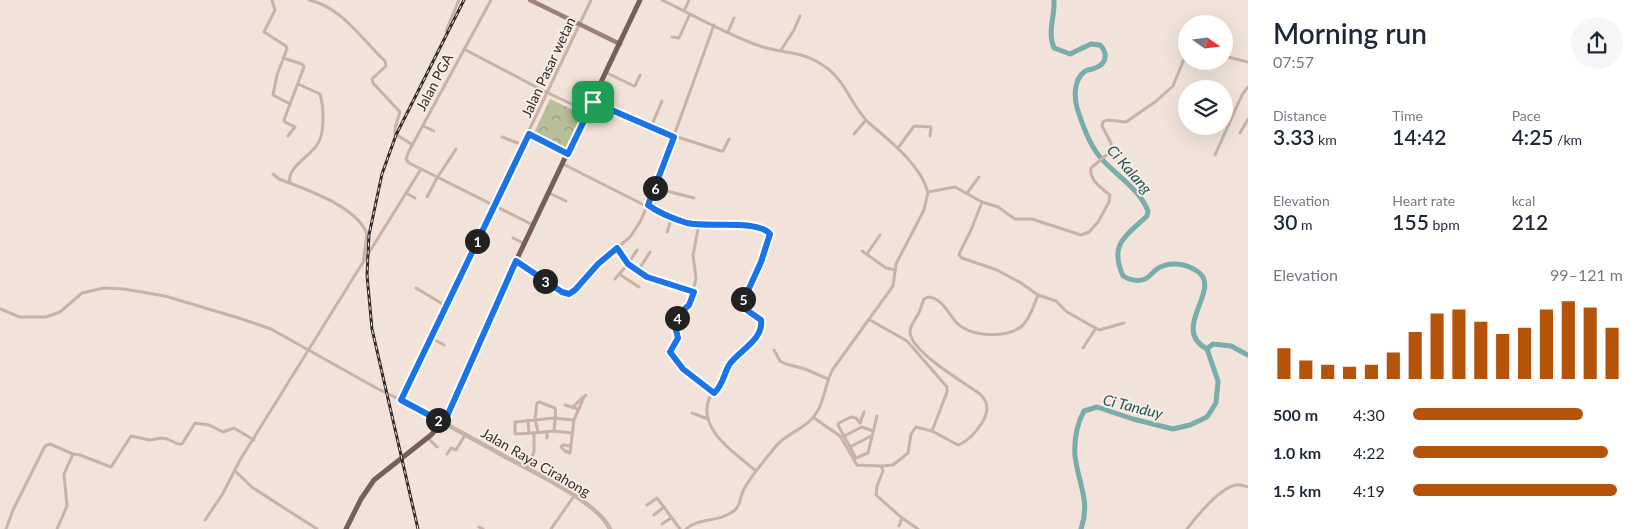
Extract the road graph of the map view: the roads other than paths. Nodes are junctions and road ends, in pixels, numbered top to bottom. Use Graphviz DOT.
graph roads {
  1 [pos="272,0"];
  2 [pos="309,0"];
  3 [pos="459,0"];
  4 [pos="492,0"];
  5 [pos="592,0"];
  6 [pos="640,0"];
  7 [pos="662,0"];
  8 [pos="689,0"];
  9 [pos="532,1"];
  10 [pos="684,11"];
  11 [pos="690,14"];
  12 [pos="800,16"];
  13 [pos="734,18"];
  14 [pos="580,25"];
  15 [pos="714,25"];
  16 [pos="446,31"];
  17 [pos="728,32"];
  18 [pos="672,37"];
  19 [pos="620,44"];
  20 [pos="464,49"];
  21 [pos="781,50"];
  22 [pos="283,58"];
  23 [pos="1233,58"];
  24 [pos="1248,62"];
  25 [pos="1179,70"];
  26 [pos="607,73"];
  27 [pos="640,75"];
  28 [pos="298,84"];
  29 [pos="1248,87"];
  30 [pos="548,92"];
  31 [pos="662,101"];
  32 [pos="593,102"];
  33 [pos="290,104"];
  34 [pos="588,112"];
  35 [pos="1248,119"];
  36 [pos="866,120"];
  37 [pos="423,126"];
  38 [pos="651,127"];
  39 [pos="434,131"];
  40 [pos="1240,133"];
  41 [pos="529,134"];
  42 [pos="854,134"];
  43 [pos="288,136"];
  44 [pos="502,136"];
  45 [pos="930,136"];
  46 [pos="674,137"];
  47 [pos="728,139"];
  48 [pos="413,145"];
  49 [pos="523,145"];
  50 [pos="898,148"];
  51 [pos="456,149"];
  52 [pos="568,154"];
  53 [pos="1215,155"];
  54 [pos="563,164"];
  55 [pos="421,170"];
  56 [pos="273,174"];
  57 [pos="979,177"];
  58 [pos="437,178"];
  59 [pos="290,183"];
  60 [pos="655,188"];
  61 [pos="928,192"];
  62 [pos="406,193"];
  63 [pos="549,193"];
  64 [pos="967,193"];
  65 [pos="427,197"];
  66 [pos="415,198"];
  67 [pos="694,198"];
  68 [pos="566,202"];
  69 [pos="982,202"];
  70 [pos="494,205"];
  71 [pos="648,205"];
  72 [pos="672,217"];
  73 [pos="699,224"];
  74 [pos="534,225"];
  75 [pos="667,232"];
  76 [pos="880,235"];
  77 [pos="514,238"];
  78 [pos="525,244"];
  79 [pos="617,248"];
  80 [pos="637,250"];
  81 [pos="862,251"];
  82 [pos="650,252"];
  83 [pos="867,254"];
  84 [pos="516,261"];
  85 [pos="363,264"];
  86 [pos="628,264"];
  87 [pos="894,270"];
  88 [pos="638,271"];
  89 [pos="619,274"];
  90 [pos="615,279"];
  91 [pos="639,287"];
  92 [pos="416,288"];
  93 [pos="694,292"];
  94 [pos="1038,295"];
  95 [pos="446,306"];
  96 [pos="0,309"];
  97 [pos="870,320"];
  98 [pos="1124,323"];
  99 [pos="1096,328"];
  100 [pos="431,338"];
  101 [pos="912,339"];
  102 [pos="907,341"];
  103 [pos="444,345"];
  104 [pos="1083,348"];
  105 [pos="309,350"];
  106 [pos="774,350"];
  107 [pos="828,379"];
  108 [pos="714,393"];
  109 [pos="401,400"];
  110 [pos="564,406"];
  111 [pos="573,407"];
  112 [pos="578,409"];
  113 [pos="692,413"];
  114 [pos="877,416"];
  115 [pos="862,417"];
  116 [pos="554,418"];
  117 [pos="814,418"];
  118 [pos="536,419"];
  119 [pos="708,419"];
  120 [pos="528,420"];
  121 [pos="574,420"];
  122 [pos="444,423"];
  123 [pos="860,423"];
  124 [pos="858,428"];
  125 [pos="873,430"];
  126 [pos="932,430"];
  127 [pos="554,431"];
  128 [pos="547,432"];
  129 [pos="533,433"];
  130 [pos="572,433"];
  131 [pos="465,435"];
  132 [pos="842,436"];
  133 [pos="872,436"];
  134 [pos="428,438"];
  135 [pos="547,438"];
  136 [pos="254,440"];
  137 [pos="571,446"];
  138 [pos="437,447"];
  139 [pos="850,448"];
  140 [pos="73,454"];
  141 [pos="447,454"];
  142 [pos="881,466"];
  143 [pos="527,468"];
  144 [pos="235,471"];
  145 [pos="756,471"];
  146 [pos="1248,486"];
  147 [pos="574,496"];
  148 [pos="647,505"];
  149 [pos="664,507"];
  150 [pos="654,515"];
  151 [pos="670,518"];
  152 [pos="902,518"];
  153 [pos="205,520"];
  154 [pos="662,524"];
  155 [pos="899,526"];
  156 [pos="6,529"];
  157 [pos="58,529"];
  158 [pos="317,529"];
  159 [pos="346,529"];
  160 [pos="551,529"];
  161 [pos="610,529"];
  162 [pos="680,529"];
  163 [pos="686,529"];
  164 [pos="918,529"];
  165 [pos="1188,529"];
  1 -- 22 [label="street"];
  2 -- 48 [label="street"];
  3 -- 16 [label="street"];
  4 -- 20 [label="street, Jalan PGA"];
  5 -- 14 [label="street, Jalan Pasar wetan"];
  6 -- 19 [label="main road"];
  7 -- 10 [label="street"];
  8 -- 10 [label="street"];
  9 -- 14 [label="main road"];
  10 -- 11 [label="street"];
  11 -- 15 [label="street"];
  11 -- 18 [label="street"];
  12 -- 21 [label="street"];
  13 -- 17 [label="street"];
  14 -- 19 [label="main road"];
  14 -- 30 [label="street, Jalan Pasar wetan"];
  15 -- 17 [label="street"];
  15 -- 46 [label="street"];
  17 -- 21 [label="street"];
  19 -- 26 [label="main road"];
  20 -- 30 [label="street"];
  20 -- 37 [label="street, Jalan PGA"];
  21 -- 36 [label="street"];
  22 -- 28 [label="street"];
  22 -- 33 [label="street"];
  23 -- 24 [label="street"];
  25 -- 69 [label="street"];
  26 -- 27 [label="street"];
  26 -- 32 [label="main road"];
  28 -- 33 [label="street"];
  28 -- 59 [label="street"];
  29 -- 53 [label="street"];
  30 -- 34 [label="street"];
  30 -- 41 [label="street, Jalan Pasar wetan"];
  31 -- 38 [label="street"];
  32 -- 34 [label="main road"];
  32 -- 38 [label="street"];
  33 -- 43 [label="street"];
  34 -- 52 [label="main road"];
  35 -- 40 [label="street"];
  36 -- 42 [label="street"];
  36 -- 50 [label="street"];
  37 -- 39 [label="street"];
  37 -- 48 [label="street, Jalan PGA"];
  38 -- 46 [label="street"];
  41 -- 49 [label="street, Jalan Pasar wetan"];
  41 -- 52 [label="street"];
  44 -- 49 [label="street"];
  45 -- 50 [label="street"];
  46 -- 47 [label="street"];
  46 -- 60 [label="street"];
  48 -- 55 [label="street, Jalan PGA"];
  49 -- 70 [label="street, Jalan Pasar wetan"];
  50 -- 61 [label="street"];
  51 -- 58 [label="street"];
  52 -- 54 [label="main road"];
  54 -- 63 [label="main road"];
  54 -- 71 [label="street"];
  55 -- 58 [label="street"];
  55 -- 62 [label="street"];
  56 -- 59 [label="street"];
  57 -- 64 [label="street"];
  58 -- 65 [label="street"];
  58 -- 70 [label="street"];
  59 -- 85 [label="street"];
  60 -- 67 [label="street"];
  60 -- 71 [label="street"];
  61 -- 64 [label="street"];
  61 -- 87 [label="street"];
  62 -- 66 [label="street"];
  62 -- 85 [label="street"];
  63 -- 68 [label="street"];
  63 -- 74 [label="main road"];
  64 -- 69 [label="street"];
  69 -- 94 [label="street"];
  70 -- 74 [label="street"];
  70 -- 95 [label="street, Jalan Pasar wetan"];
  71 -- 72 [label="street"];
  71 -- 79 [label="street"];
  72 -- 73 [label="street"];
  72 -- 75 [label="street"];
  73 -- 93 [label="street"];
  73 -- 108 [label="street"];
  74 -- 78 [label="main road"];
  76 -- 83 [label="street"];
  77 -- 78 [label="street"];
  78 -- 84 [label="main road"];
  79 -- 84 [label="street"];
  79 -- 86 [label="street"];
  80 -- 86 [label="street"];
  81 -- 83 [label="street"];
  82 -- 88 [label="street"];
  83 -- 87 [label="street"];
  84 -- 122 [label="main road"];
  85 -- 105 [label="street"];
  86 -- 88 [label="street"];
  86 -- 89 [label="street"];
  87 -- 97 [label="street"];
  88 -- 93 [label="street"];
  89 -- 90 [label="street"];
  89 -- 91 [label="street"];
  92 -- 95 [label="street"];
  93 -- 108 [label="street"];
  94 -- 99 [label="street"];
  94 -- 101 [label="street"];
  95 -- 100 [label="street, Jalan Pasar wetan"];
  96 -- 105 [label="street"];
  97 -- 102 [label="street"];
  97 -- 107 [label="street"];
  98 -- 99 [label="street"];
  99 -- 104 [label="street"];
  100 -- 103 [label="street"];
  100 -- 109 [label="street, Jalan Pasar wetan"];
  101 -- 102 [label="street"];
  101 -- 126 [label="street"];
  102 -- 126 [label="street"];
  105 -- 109 [label="street"];
  105 -- 136 [label="street"];
  106 -- 107 [label="street"];
  107 -- 117 [label="street"];
  108 -- 119 [label="street"];
  109 -- 122 [label="street"];
  110 -- 111 [label="street"];
  111 -- 112 [label="street"];
  111 -- 112 [label="street"];
  112 -- 121 [label="street"];
  113 -- 119 [label="street"];
  114 -- 125 [label="street"];
  115 -- 123 [label="street"];
  116 -- 118 [label="street"];
  116 -- 118 [label="street"];
  116 -- 121 [label="street"];
  116 -- 127 [label="street"];
  117 -- 132 [label="street"];
  117 -- 145 [label="street"];
  118 -- 120 [label="street"];
  118 -- 129 [label="street"];
  119 -- 145 [label="street"];
  120 -- 129 [label="street"];
  120 -- 129 [label="street"];
  121 -- 130 [label="street"];
  122 -- 131 [label="street, Jalan Raya Cirahong"];
  122 -- 134 [label="main road"];
  123 -- 124 [label="street"];
  123 -- 132 [label="street"];
  124 -- 125 [label="street"];
  124 -- 132 [label="street"];
  125 -- 133 [label="street"];
  126 -- 142 [label="street"];
  127 -- 128 [label="street"];
  127 -- 130 [label="street"];
  128 -- 129 [label="street"];
  128 -- 135 [label="street"];
  129 -- 143 [label="street"];
  130 -- 137 [label="street"];
  131 -- 141 [label="street"];
  131 -- 143 [label="street, Jalan Raya Cirahong"];
  132 -- 139 [label="street"];
  132 -- 142 [label="street"];
  133 -- 139 [label="street"];
  133 -- 139 [label="street"];
  134 -- 138 [label="street"];
  134 -- 159 [label="main road"];
  136 -- 140 [label="street"];
  136 -- 144 [label="street"];
  140 -- 156 [label="street"];
  140 -- 157 [label="street"];
  142 -- 152 [label="street"];
  143 -- 147 [label="street, Jalan Raya Cirahong"];
  144 -- 153 [label="street"];
  144 -- 158 [label="street"];
  145 -- 163 [label="street"];
  146 -- 165 [label="street"];
  147 -- 160 [label="street"];
  147 -- 161 [label="street, Jalan Raya Cirahong"];
  148 -- 149 [label="street"];
  149 -- 150 [label="street"];
  149 -- 151 [label="street"];
  151 -- 154 [label="street"];
  151 -- 162 [label="street"];
  152 -- 155 [label="street"];
  152 -- 164 [label="street"];
}
